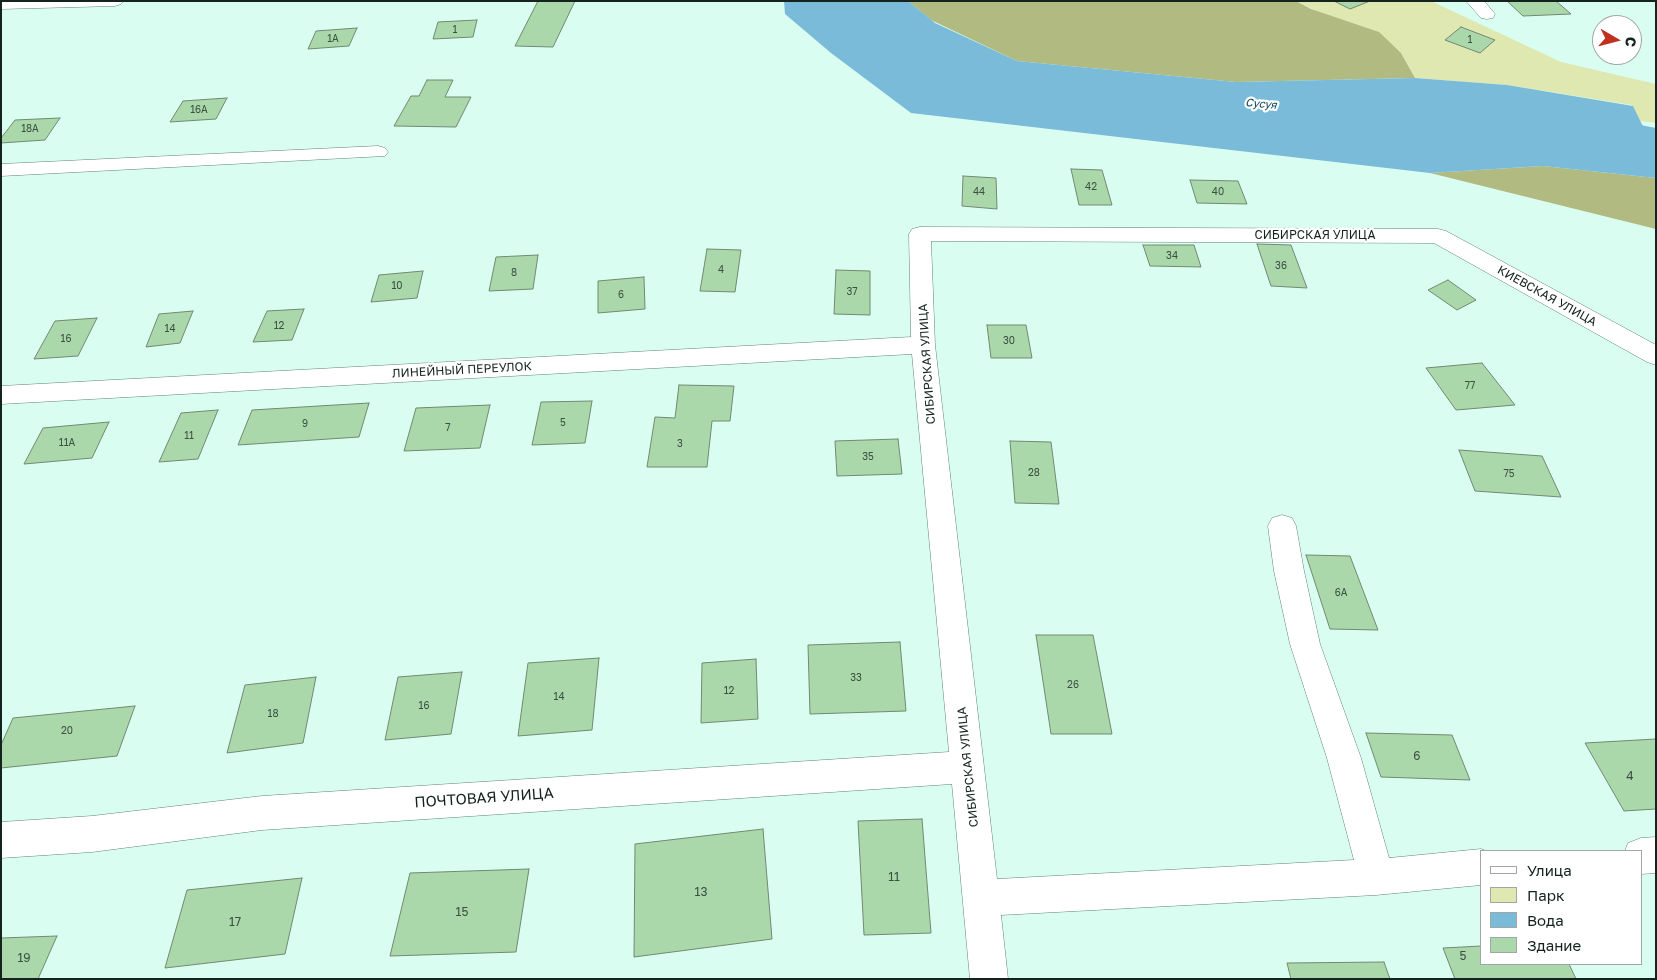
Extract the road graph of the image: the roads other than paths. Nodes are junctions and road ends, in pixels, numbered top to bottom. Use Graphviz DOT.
graph roads {
  1 [pos="115,1"];
  2 [pos="1474,1"];
  3 [pos="1,4"];
  4 [pos="1487,14"];
  5 [pos="378,152"];
  6 [pos="1,170"];
  7 [pos="1438,236"];
  8 [pos="923,345"];
  9 [pos="1656,356"];
  10 [pos="1,395"];
  11 [pos="1282,526"];
  12 [pos="968,767"];
  13 [pos="1,840"];
  14 [pos="1656,855"];
  15 [pos="1642,856"];
  16 [pos="1480,867"];
  17 [pos="1376,877"];
  18 [pos="981,898"];
  19 [pos="989,979"];
  1 -- 3 [label="street"];
  2 -- 4 [label="street"];
  5 -- 6 [label="street"];
  7 -- 8 [label="street, СИБИРСКАЯ УЛИЦА"];
  7 -- 9 [label="street, КИЕВСКАЯ УЛИЦА"];
  8 -- 10 [label="street, ЛИНЕЙНЫЙ ПЕРЕУЛОК"];
  8 -- 12 [label="street, СИБИРСКАЯ УЛИЦА"];
  11 -- 17 [label="street"];
  12 -- 13 [label="street, ПОЧТОВАЯ УЛИЦА"];
  12 -- 18 [label="street, СИБИРСКАЯ УЛИЦА"];
  14 -- 15 [label="street"];
  16 -- 17 [label="street"];
  17 -- 18 [label="street"];
  18 -- 19 [label="street, СИБИРСКАЯ УЛИЦА"];
}
